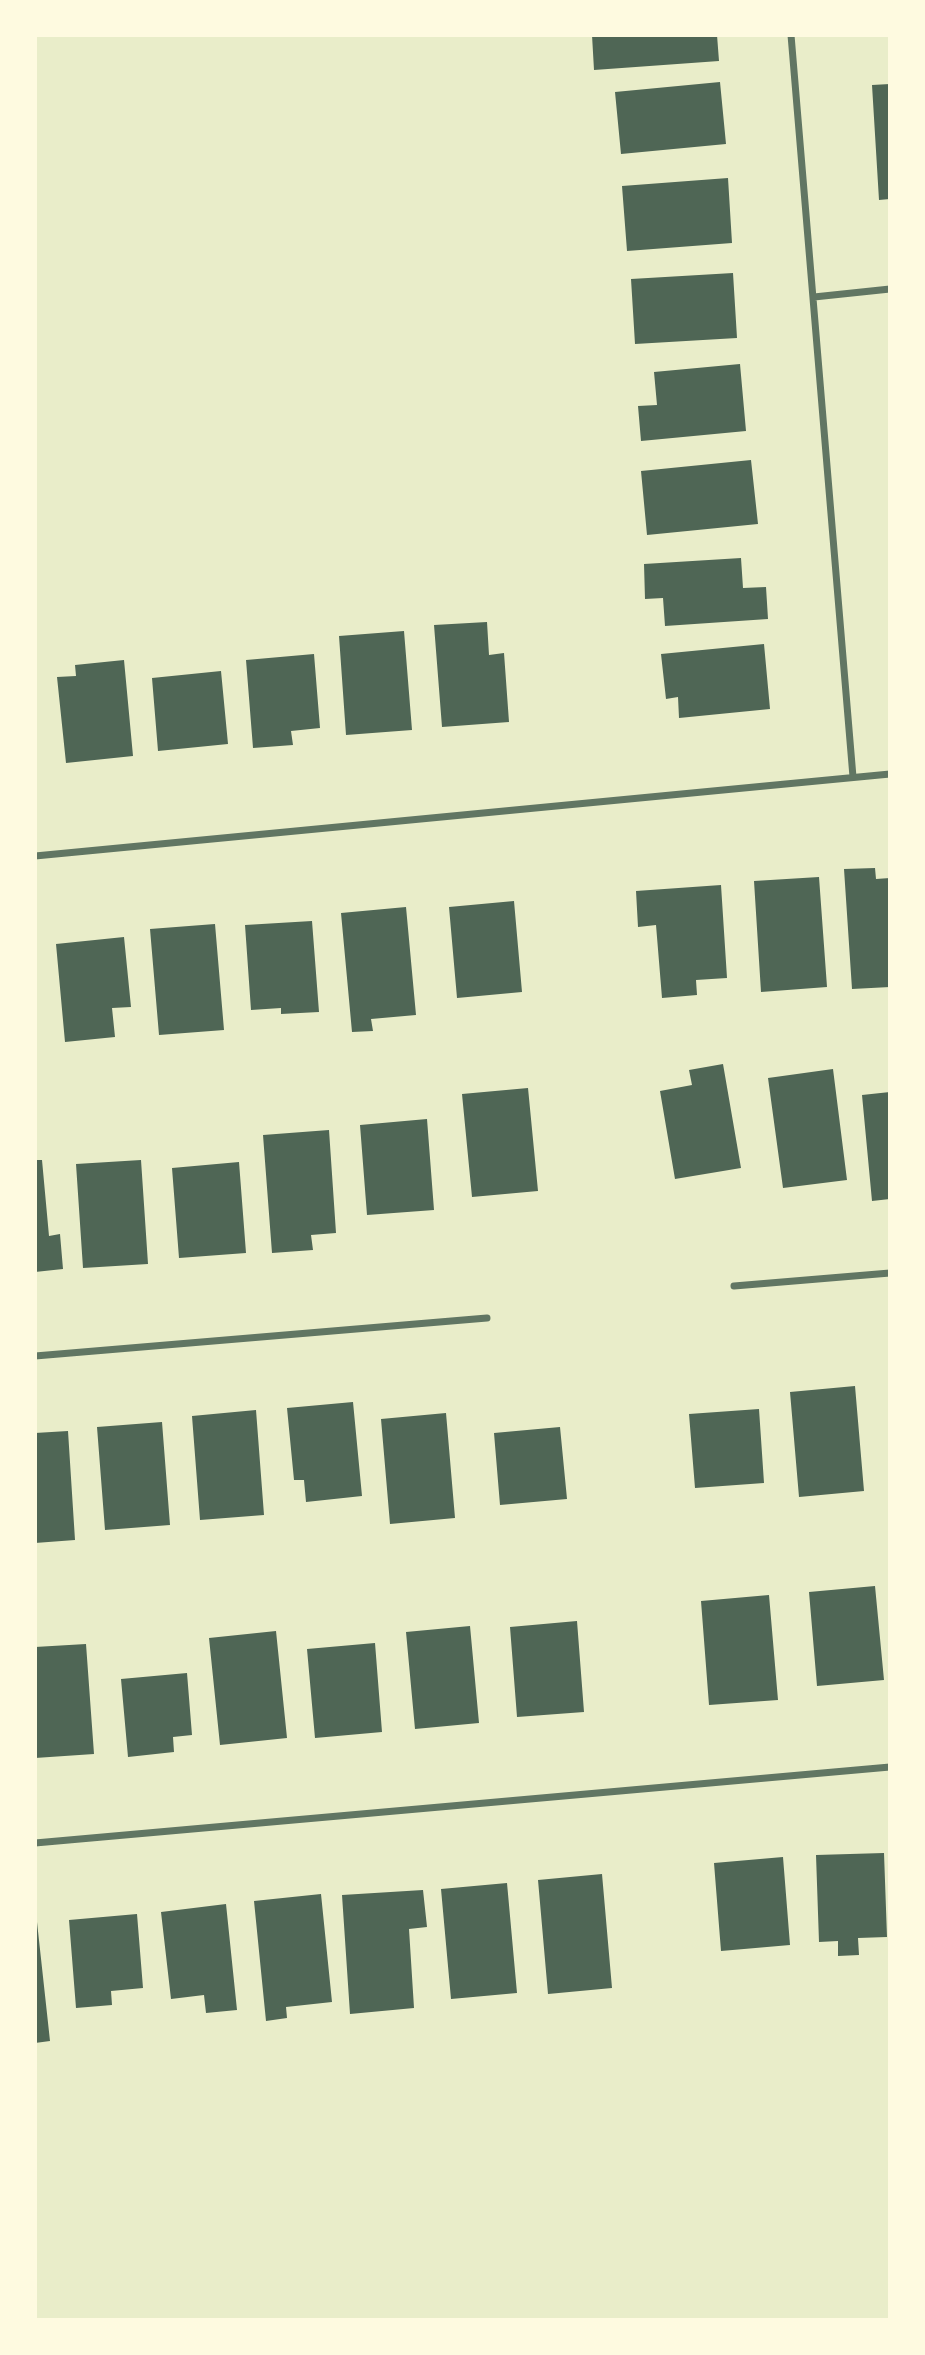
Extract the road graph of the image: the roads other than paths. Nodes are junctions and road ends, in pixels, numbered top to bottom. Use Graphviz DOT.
graph roads {
  1 [pos="791,35"];
  2 [pos="890,289"];
  3 [pos="814,296"];
  4 [pos="890,774"];
  5 [pos="853,777"];
  6 [pos="35,856"];
  7 [pos="890,1273"];
  8 [pos="734,1286"];
  9 [pos="487,1318"];
  10 [pos="35,1356"];
  11 [pos="890,1767"];
  12 [pos="35,1843"];
  1 -- 3 [label="street"];
  2 -- 3 [label="street"];
  3 -- 5 [label="street"];
  4 -- 5 [label="street"];
  5 -- 6 [label="street"];
  7 -- 8 [label="street"];
  9 -- 10 [label="street"];
  11 -- 12 [label="street"];
}
